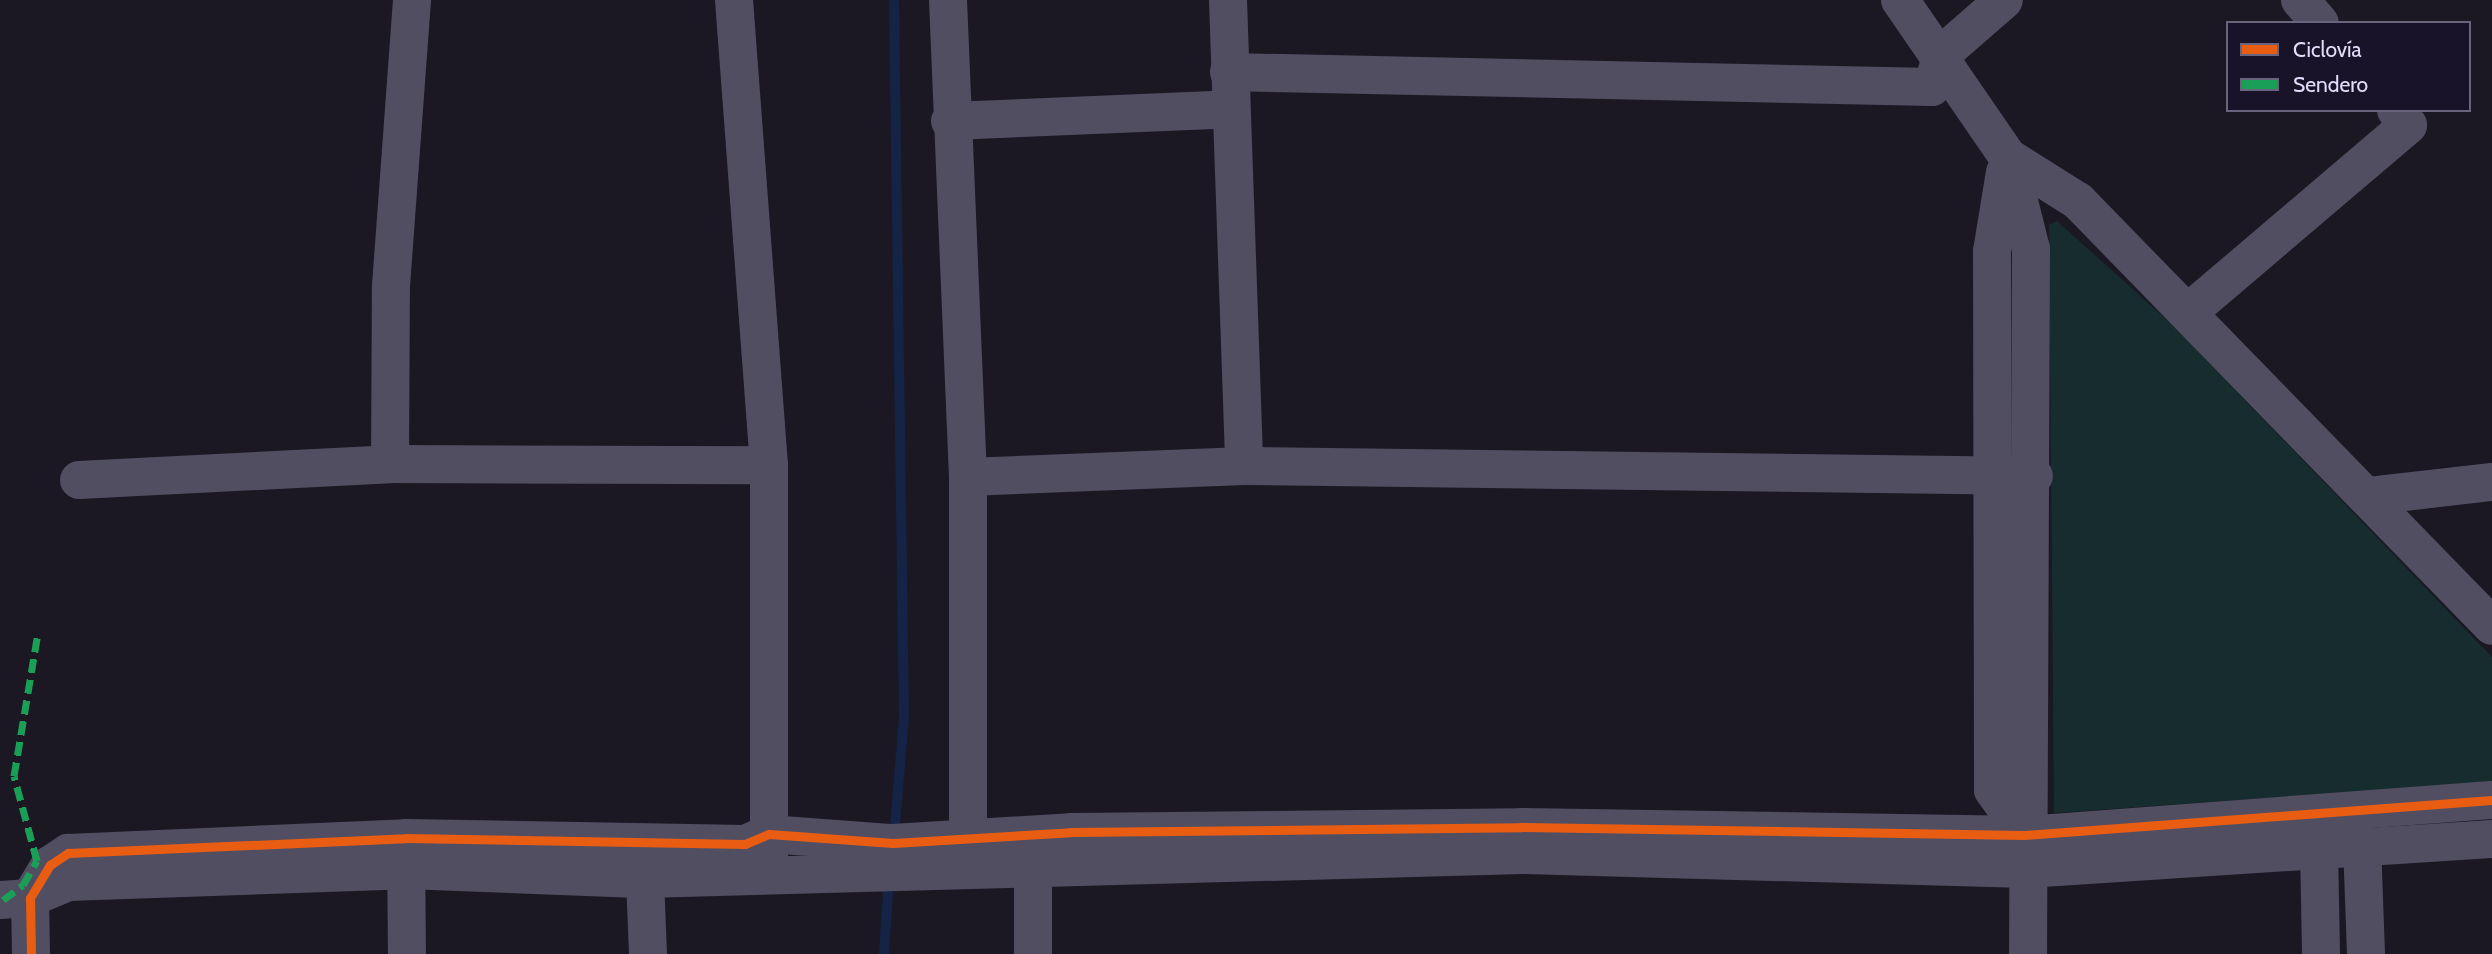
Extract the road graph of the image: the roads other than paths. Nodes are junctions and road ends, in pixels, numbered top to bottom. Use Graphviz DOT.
graph roads {
  1 [pos="412,0"];
  2 [pos="734,0"];
  3 [pos="948,0"];
  4 [pos="1228,0"];
  5 [pos="1900,0"];
  6 [pos="2004,0"];
  7 [pos="2300,0"];
  8 [pos="2318,21"];
  9 [pos="1942,54"];
  10 [pos="1230,91"];
  11 [pos="2398,112"];
  12 [pos="950,121"];
  13 [pos="2008,157"];
  14 [pos="2191,310"];
  15 [pos="390,464"];
  16 [pos="769,464"];
  17 [pos="1244,466"];
  18 [pos="1991,475"];
  19 [pos="2034,476"];
  20 [pos="968,477"];
  21 [pos="79,480"];
  22 [pos="2492,482"];
  23 [pos="2369,496"];
  24 [pos="2492,626"];
  25 [pos="2492,800"];
  26 [pos="769,834"];
  27 [pos="968,838"];
  28 [pos="2492,839"];
  29 [pos="2362,844"];
  30 [pos="2319,848"];
  31 [pos="2026,852"];
  32 [pos="406,854"];
  33 [pos="1032,865"];
  34 [pos="768,874"];
  35 [pos="645,879"];
  36 [pos="15,899"];
  37 [pos="30,954"];
  38 [pos="407,954"];
  39 [pos="648,954"];
  40 [pos="1033,954"];
  41 [pos="2028,954"];
  42 [pos="2321,954"];
  43 [pos="2366,954"];
  1 -- 15 [label="street"];
  2 -- 16 [label="street"];
  3 -- 12 [label="street"];
  4 -- 10 [label="street"];
  5 -- 9 [label="street"];
  6 -- 9 [label="street"];
  7 -- 8 [label="street"];
  9 -- 10 [label="street"];
  9 -- 13 [label="street"];
  10 -- 12 [label="street"];
  10 -- 17 [label="street"];
  11 -- 14 [label="street"];
  12 -- 20 [label="street"];
  13 -- 14 [label="street"];
  13 -- 18 [label="street"];
  13 -- 19 [label="street"];
  14 -- 23 [label="street"];
  15 -- 16 [label="street"];
  15 -- 21 [label="street"];
  16 -- 26 [label="street"];
  17 -- 18 [label="street"];
  17 -- 20 [label="street"];
  18 -- 19 [label="street"];
  18 -- 31 [label="street"];
  19 -- 31 [label="street"];
  20 -- 27 [label="street"];
  22 -- 23 [label="street"];
  23 -- 24 [label="street"];
  25 -- 31 [label="street"];
  26 -- 27 [label="street"];
  26 -- 32 [label="street"];
  26 -- 34 [label="street"];
  27 -- 31 [label="street"];
  28 -- 29 [label="street"];
  29 -- 30 [label="street"];
  29 -- 43 [label="street"];
  30 -- 31 [label="street"];
  30 -- 42 [label="street"];
  31 -- 33 [label="street"];
  31 -- 41 [label="street"];
  32 -- 35 [label="street"];
  32 -- 36 [label="street"];
  32 -- 38 [label="street"];
  33 -- 34 [label="street"];
  33 -- 40 [label="street"];
  34 -- 35 [label="street"];
  35 -- 39 [label="street"];
  36 -- 37 [label="street"];
}
